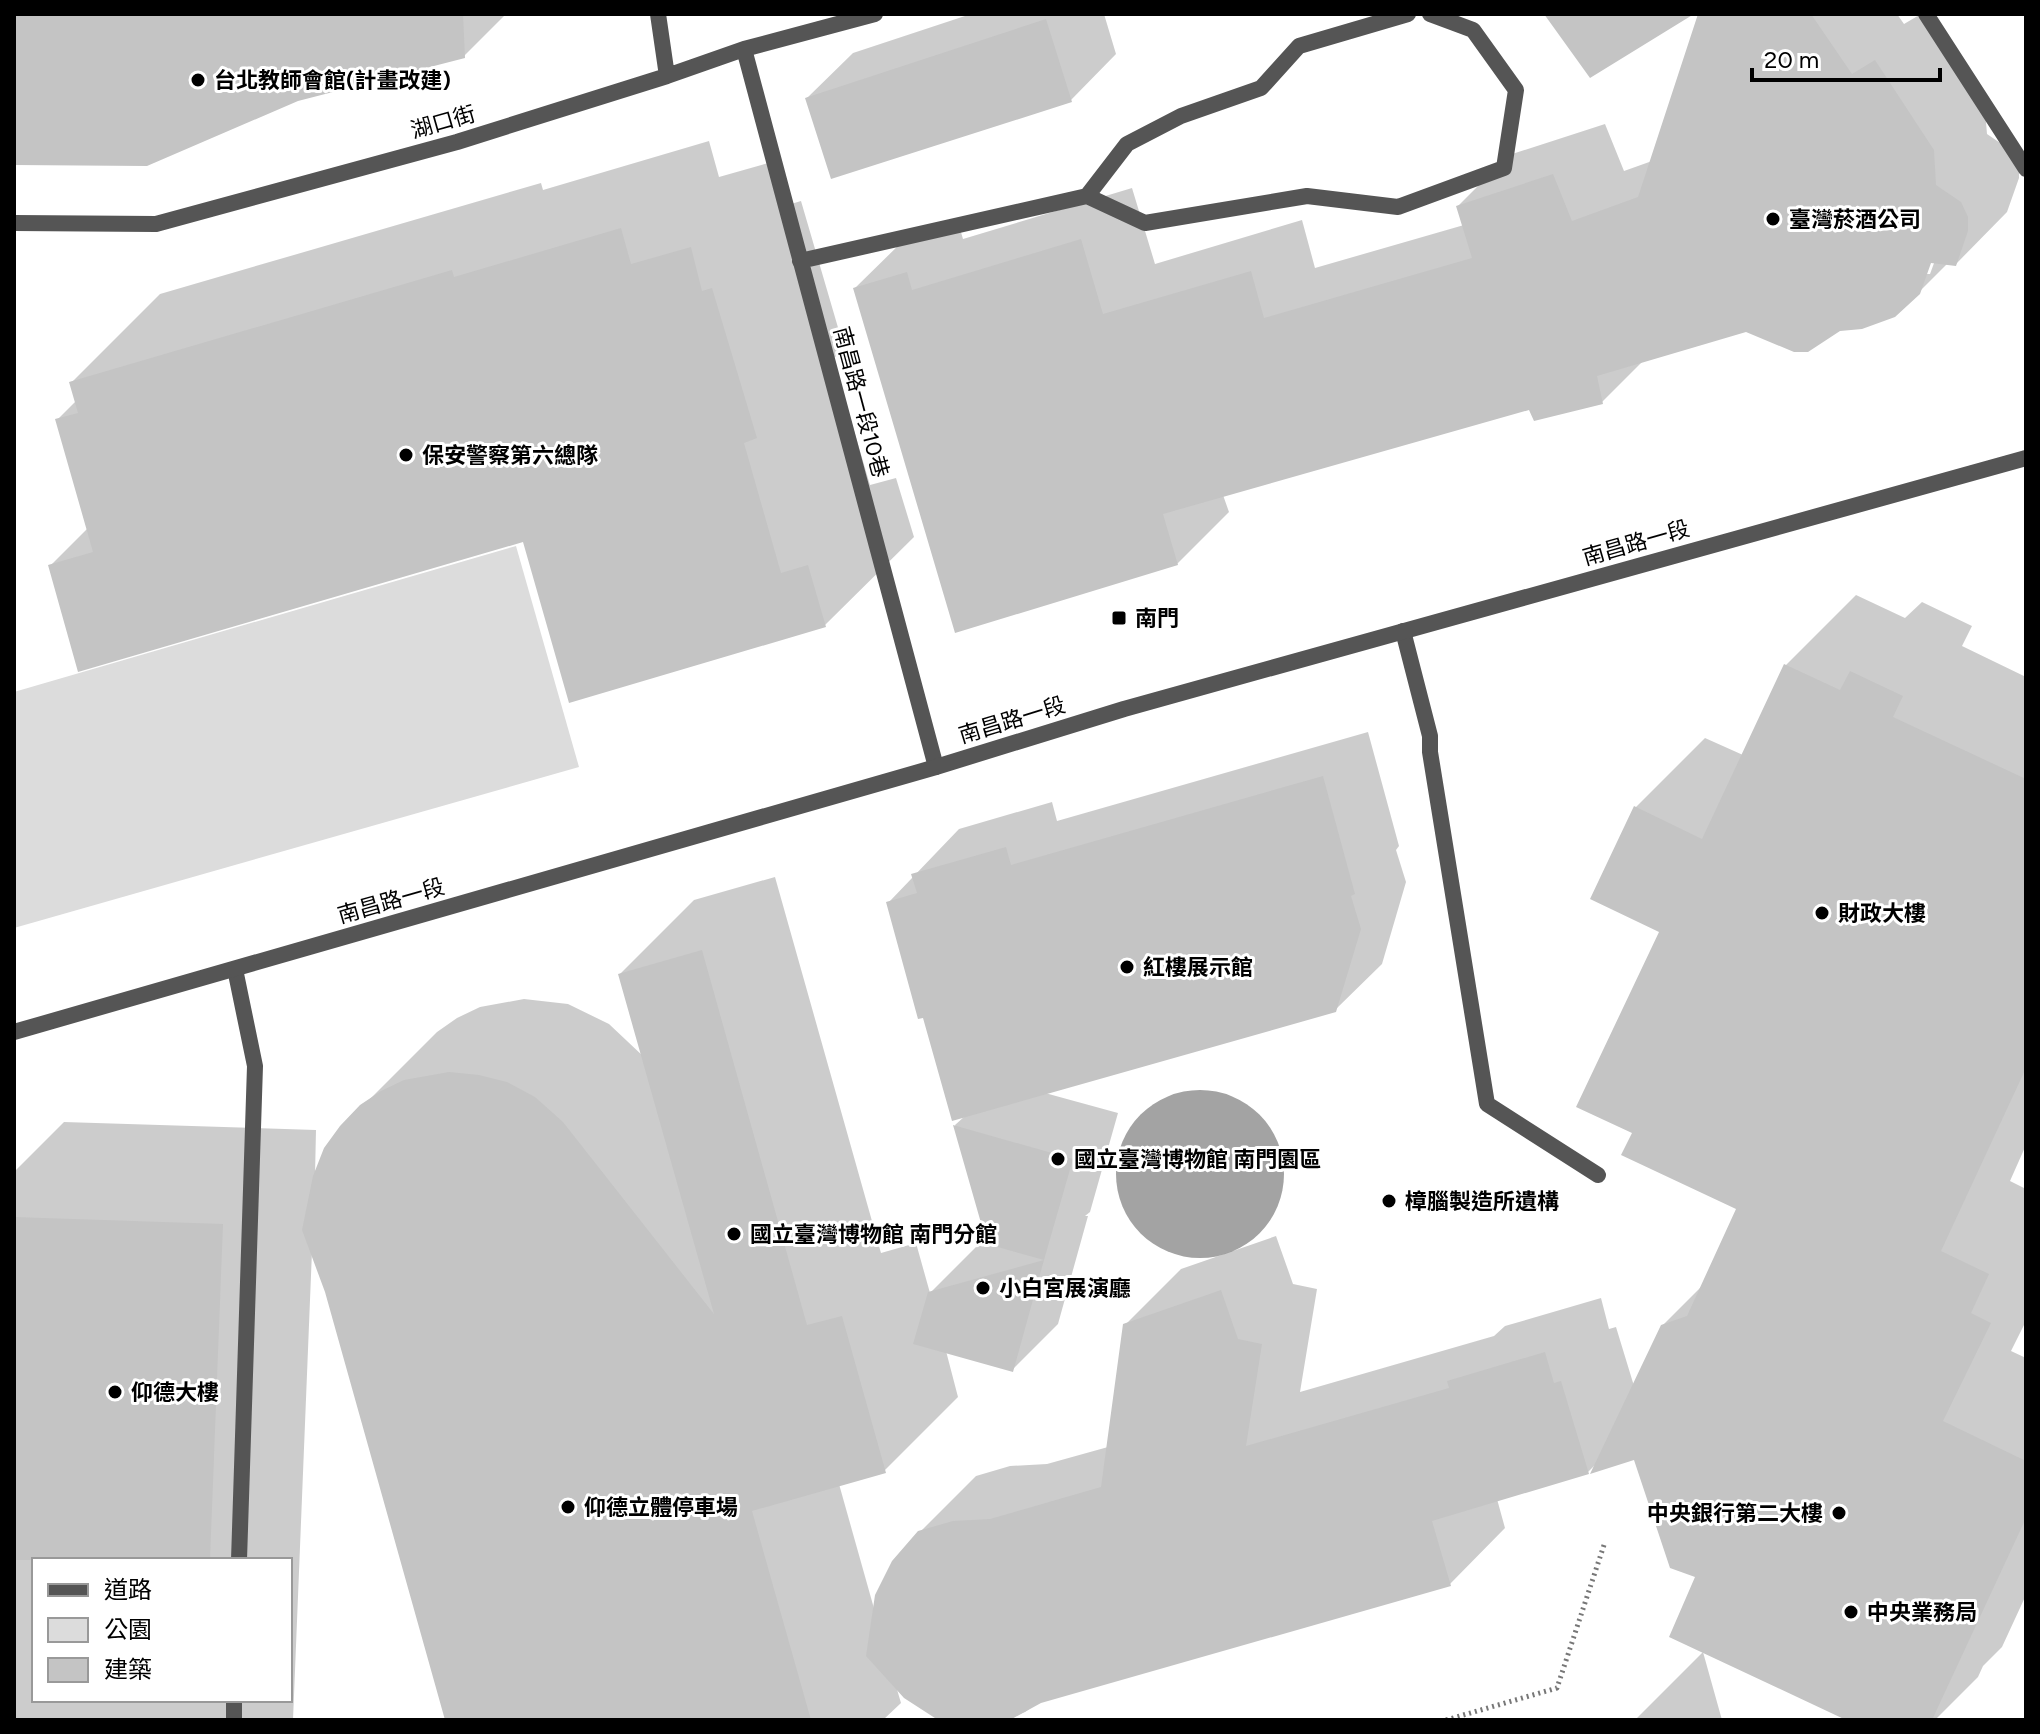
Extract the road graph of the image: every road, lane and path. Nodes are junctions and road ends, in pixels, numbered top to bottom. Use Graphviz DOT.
graph roads {
  1 [pos="658,14"];
  2 [pos="875,14"];
  3 [pos="1408,14"];
  4 [pos="1430,14"];
  5 [pos="1926,14"];
  6 [pos="744,49"];
  7 [pos="667,76"];
  8 [pos="2026,169"];
  9 [pos="1087,196"];
  10 [pos="14,223"];
  11 [pos="800,261"];
  12 [pos="2026,458"];
  13 [pos="1403,631"];
  14 [pos="936,767"];
  15 [pos="235,969"];
  16 [pos="14,1032"];
  17 [pos="1598,1175"];
  18 [pos="1604,1545"];
  19 [pos="239,1558"];
  20 [pos="1446,1720"];
  1 -- 7 [label="street"];
  2 -- 6 [label="street, 湖口街"];
  3 -- 9 [label="street"];
  4 -- 9 [label="street"];
  5 -- 8 [label="street"];
  6 -- 7 [label="street, 湖口街"];
  6 -- 11 [label="street, 南昌路一段10巷"];
  7 -- 10 [label="street, 湖口街"];
  9 -- 11 [label="street"];
  11 -- 14 [label="street, 南昌路一段10巷"];
  12 -- 13 [label="street, 南昌路一段"];
  13 -- 14 [label="street, 南昌路一段"];
  13 -- 17 [label="street"];
  14 -- 15 [label="street, 南昌路一段"];
  15 -- 16 [label="street, 南昌路一段"];
  15 -- 19 [label="street"];
  18 -- 20 [label="path"];
}
